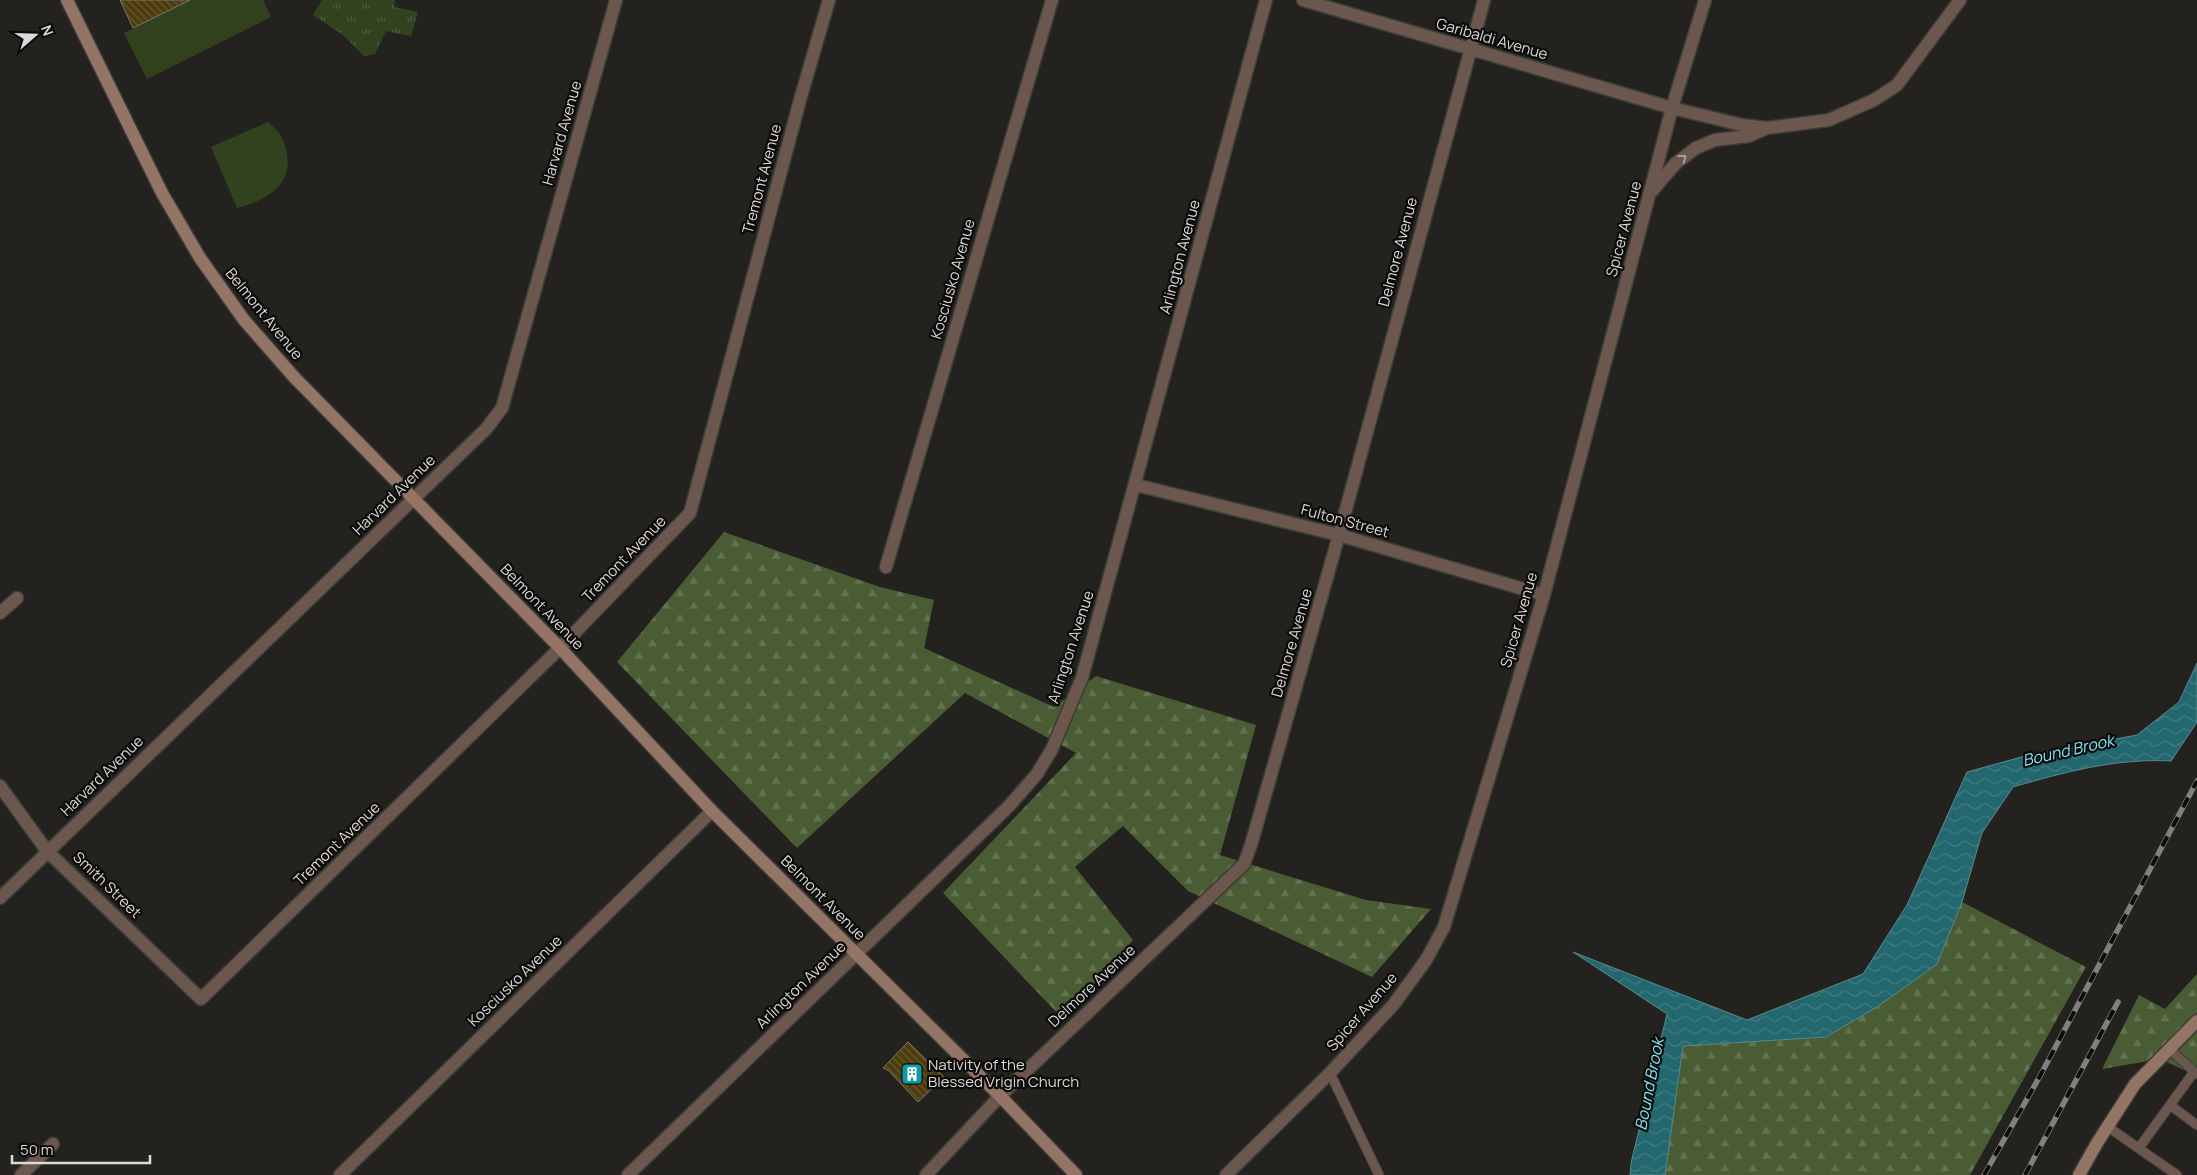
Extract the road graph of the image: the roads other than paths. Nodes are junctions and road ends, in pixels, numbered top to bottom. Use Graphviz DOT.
graph roads {
  1 [pos="67,0"];
  2 [pos="616,0"];
  3 [pos="830,0"];
  4 [pos="1052,0"];
  5 [pos="1266,0"];
  6 [pos="1303,0"];
  7 [pos="1484,0"];
  8 [pos="1705,0"];
  9 [pos="1960,0"];
  10 [pos="1469,50"];
  11 [pos="1672,108"];
  12 [pos="1767,128"];
  13 [pos="1650,194"];
  14 [pos="1136,485"];
  15 [pos="414,498"];
  16 [pos="1340,535"];
  17 [pos="886,567"];
  18 [pos="1544,595"];
  19 [pos="17,598"];
  20 [pos="0,613"];
  21 [pos="560,648"];
  22 [pos="0,786"];
  23 [pos="712,811"];
  24 [pos="47,851"];
  25 [pos="0,898"];
  26 [pos="856,955"];
  27 [pos="201,999"];
  28 [pos="2197,1021"];
  29 [pos="2168,1049"];
  30 [pos="2192,1071"];
  31 [pos="1330,1073"];
  32 [pos="1000,1096"];
  33 [pos="2170,1105"];
  34 [pos="2197,1124"];
  35 [pos="2108,1127"];
  36 [pos="53,1144"];
  37 [pos="2139,1148"];
  38 [pos="21,1175"];
  39 [pos="340,1175"];
  40 [pos="628,1175"];
  41 [pos="926,1175"];
  42 [pos="1076,1175"];
  43 [pos="1226,1175"];
  44 [pos="1379,1175"];
  45 [pos="2079,1175"];
  46 [pos="2177,1175"];
  1 -- 15 [label="street, Belmont Avenue"];
  2 -- 15 [label="street, Harvard Avenue"];
  3 -- 21 [label="street, Tremont Avenue"];
  4 -- 17 [label="street, Kosciusko Avenue"];
  5 -- 14 [label="street, Arlington Avenue"];
  6 -- 10 [label="street, Garibaldi Avenue"];
  7 -- 10 [label="street, Delmore Avenue"];
  8 -- 11 [label="street, Spicer Avenue"];
  9 -- 12 [label="street"];
  10 -- 11 [label="street, Garibaldi Avenue"];
  10 -- 16 [label="street, Delmore Avenue"];
  11 -- 12 [label="street, Garibaldi Avenue"];
  11 -- 13 [label="street, Spicer Avenue"];
  13 -- 12 [label="street, one-way"];
  13 -- 18 [label="street, Spicer Avenue"];
  14 -- 16 [label="street, Fulton Street"];
  14 -- 26 [label="street, Arlington Avenue"];
  15 -- 21 [label="street, Belmont Avenue"];
  15 -- 24 [label="street, Harvard Avenue"];
  16 -- 18 [label="street, Fulton Street"];
  16 -- 32 [label="street, Delmore Avenue"];
  18 -- 31 [label="street, Spicer Avenue"];
  19 -- 20 [label="street"];
  21 -- 23 [label="street, Belmont Avenue"];
  21 -- 27 [label="street, Tremont Avenue"];
  22 -- 24 [label="street, Smith Street"];
  23 -- 26 [label="street, Belmont Avenue"];
  23 -- 39 [label="street, Kosciusko Avenue"];
  24 -- 25 [label="street, Harvard Avenue"];
  24 -- 27 [label="street, Smith Street"];
  26 -- 32 [label="street, Belmont Avenue"];
  26 -- 40 [label="street, Arlington Avenue"];
  28 -- 29 [label="street"];
  29 -- 30 [label="lane"];
  29 -- 35 [label="street"];
  30 -- 33 [label="lane"];
  31 -- 43 [label="street, Spicer Avenue"];
  31 -- 44 [label="lane"];
  32 -- 41 [label="street, Delmore Avenue"];
  32 -- 42 [label="street, Belmont Avenue"];
  33 -- 34 [label="lane"];
  33 -- 37 [label="lane"];
  35 -- 37 [label="lane"];
  35 -- 45 [label="street"];
  36 -- 38 [label="street"];
  37 -- 46 [label="lane"];
}
